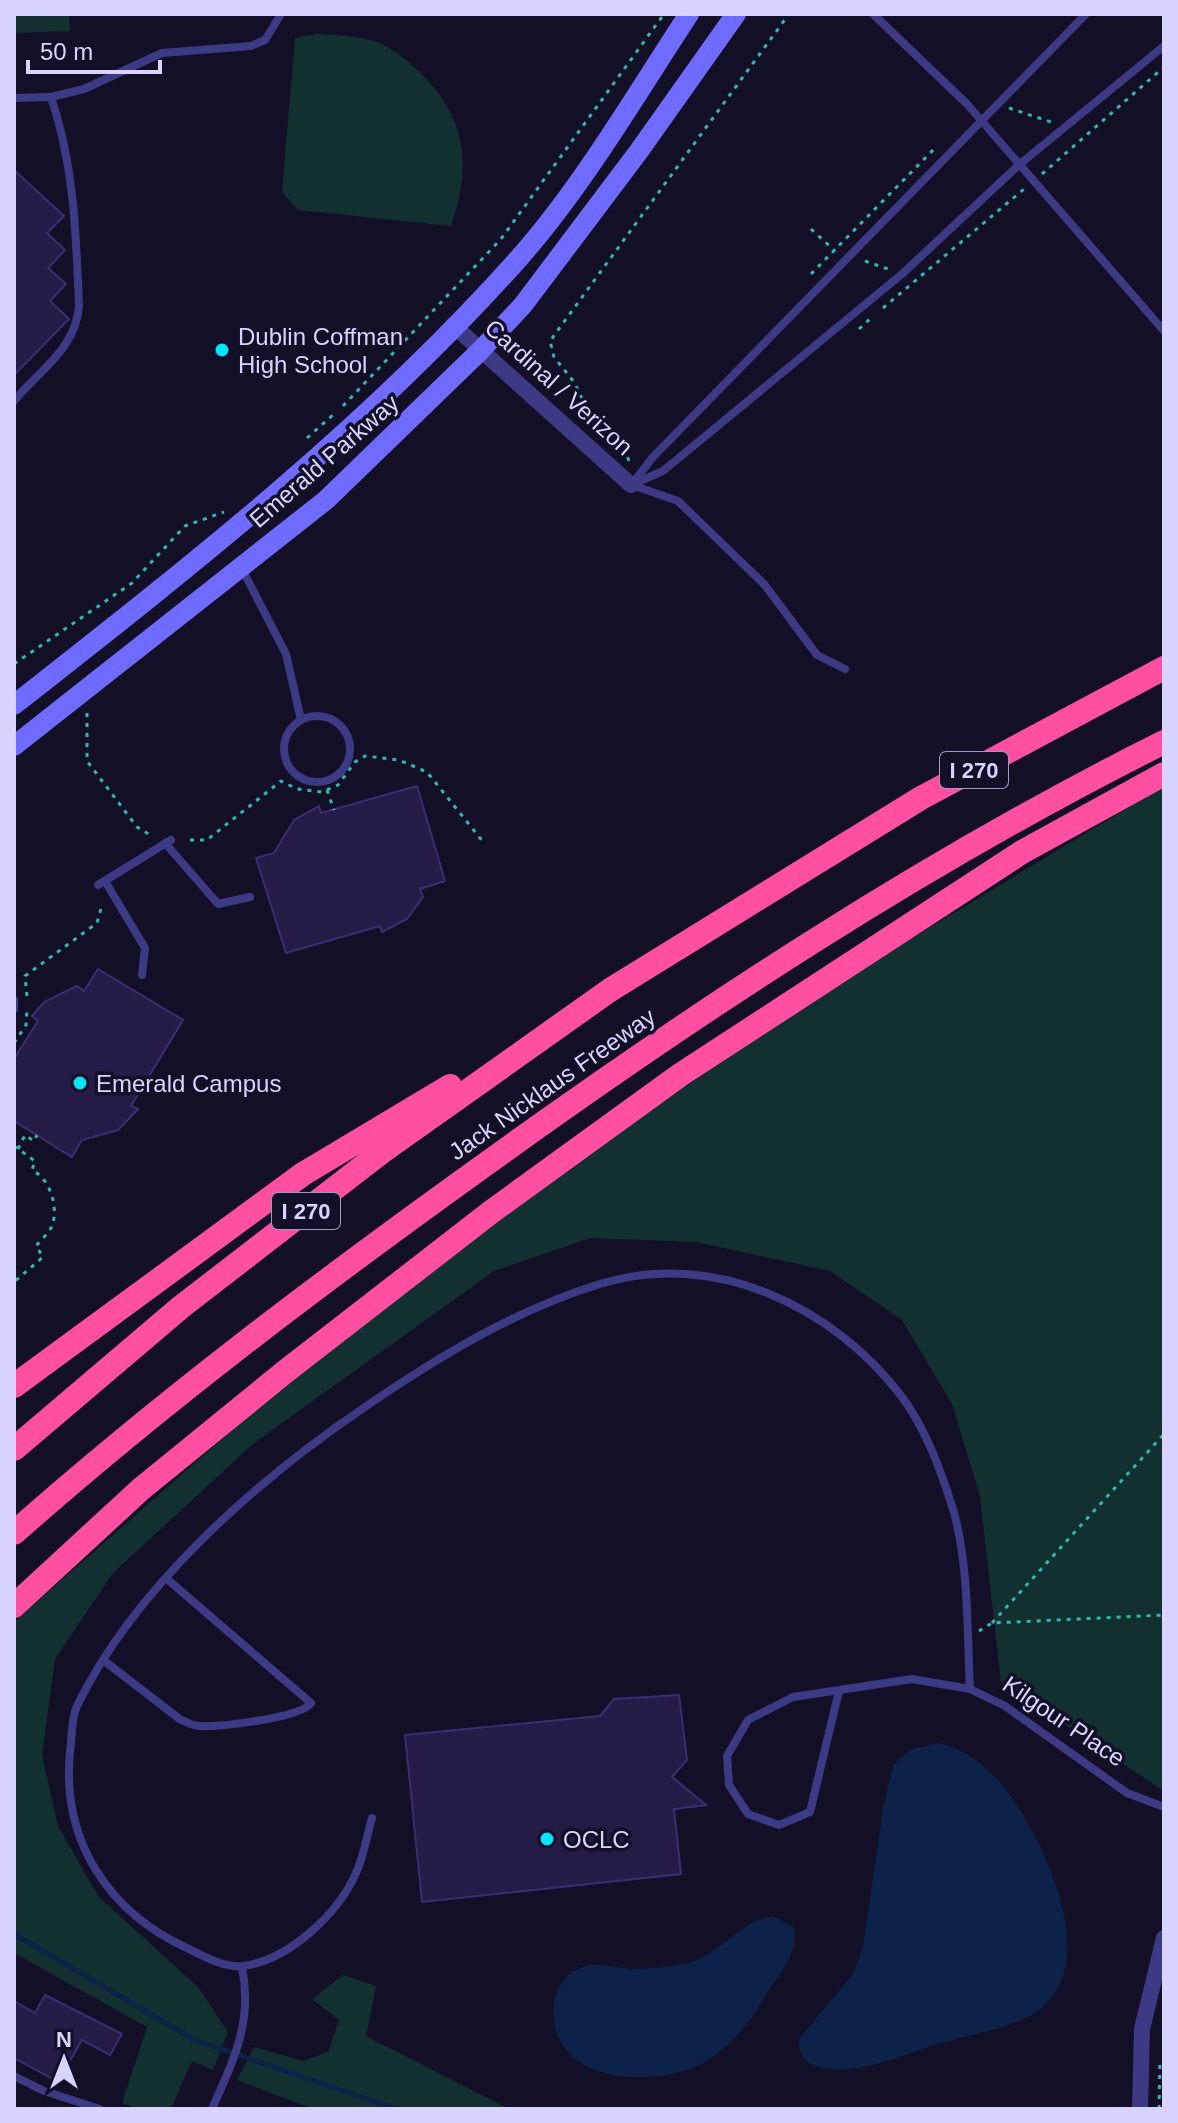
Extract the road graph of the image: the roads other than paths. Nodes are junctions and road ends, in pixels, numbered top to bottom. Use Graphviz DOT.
graph roads {
  1 [pos="281,14"];
  2 [pos="689,14"];
  3 [pos="736,14"];
  4 [pos="873,14"];
  5 [pos="1086,14"];
  6 [pos="1164,46"];
  7 [pos="51,97"];
  8 [pos="14,98"];
  9 [pos="980,119"];
  10 [pos="1020,164"];
  11 [pos="453,325"];
  12 [pos="1164,331"];
  13 [pos="481,350"];
  14 [pos="14,401"];
  15 [pos="631,485"];
  16 [pos="241,567"];
  17 [pos="1164,668"];
  18 [pos="845,669"];
  19 [pos="14,705"];
  20 [pos="301,720"];
  21 [pos="1164,742"];
  22 [pos="14,746"];
  23 [pos="1164,774"];
  24 [pos="250,897"];
  25 [pos="142,975"];
  26 [pos="610,990"];
  27 [pos="14,1000"];
  28 [pos="14,1009"];
  29 [pos="14,1386"];
  30 [pos="14,1449"];
  31 [pos="14,1533"];
  32 [pos="167,1579"];
  33 [pos="14,1606"];
  34 [pos="103,1660"];
  35 [pos="970,1689"];
  36 [pos="839,1691"];
  37 [pos="1164,1807"];
  38 [pos="372,1818"];
  39 [pos="1164,1938"];
  40 [pos="242,1967"];
  41 [pos="14,2076"];
  42 [pos="100,2109"];
  43 [pos="212,2109"];
  44 [pos="1140,2109"];
  1 -- 7 [label="lane"];
  2 -- 11 [label="main road, Emerald Parkway"];
  3 -- 13 [label="main road, Emerald Parkway"];
  4 -- 9 [label="lane"];
  5 -- 9 [label="lane"];
  6 -- 10 [label="lane"];
  7 -- 8 [label="lane"];
  7 -- 14 [label="lane"];
  9 -- 10 [label="lane"];
  9 -- 15 [label="lane"];
  10 -- 12 [label="lane"];
  10 -- 15 [label="lane"];
  11 -- 13 [label="street, Cardinal / Verizon"];
  11 -- 19 [label="main road, Emerald Parkway"];
  13 -- 15 [label="street, Cardinal / Verizon"];
  13 -- 16 [label="main road, Emerald Parkway"];
  15 -- 18 [label="lane"];
  16 -- 20 [label="lane"];
  16 -- 22 [label="main road, Emerald Parkway"];
  17 -- 26 [label="highway, Jack Nicklaus Freeway / I 270"];
  20 -- 20 [label="lane"];
  21 -- 31 [label="highway, Jack Nicklaus Freeway / I 270"];
  23 -- 33 [label="highway"];
  24 -- 25 [label="lane"];
  26 -- 29 [label="highway"];
  26 -- 30 [label="highway, Jack Nicklaus Freeway / I 270"];
  27 -- 28 [label="lane"];
  32 -- 34 [label="lane"];
  32 -- 34 [label="lane"];
  32 -- 35 [label="lane"];
  34 -- 40 [label="lane"];
  35 -- 36 [label="lane, Kilgour Place"];
  35 -- 37 [label="lane, Kilgour Place"];
  36 -- 36 [label="lane, Kilgour Place"];
  38 -- 40 [label="lane"];
  39 -- 44 [label="street"];
  40 -- 43 [label="lane"];
  41 -- 42 [label="lane"];
}
